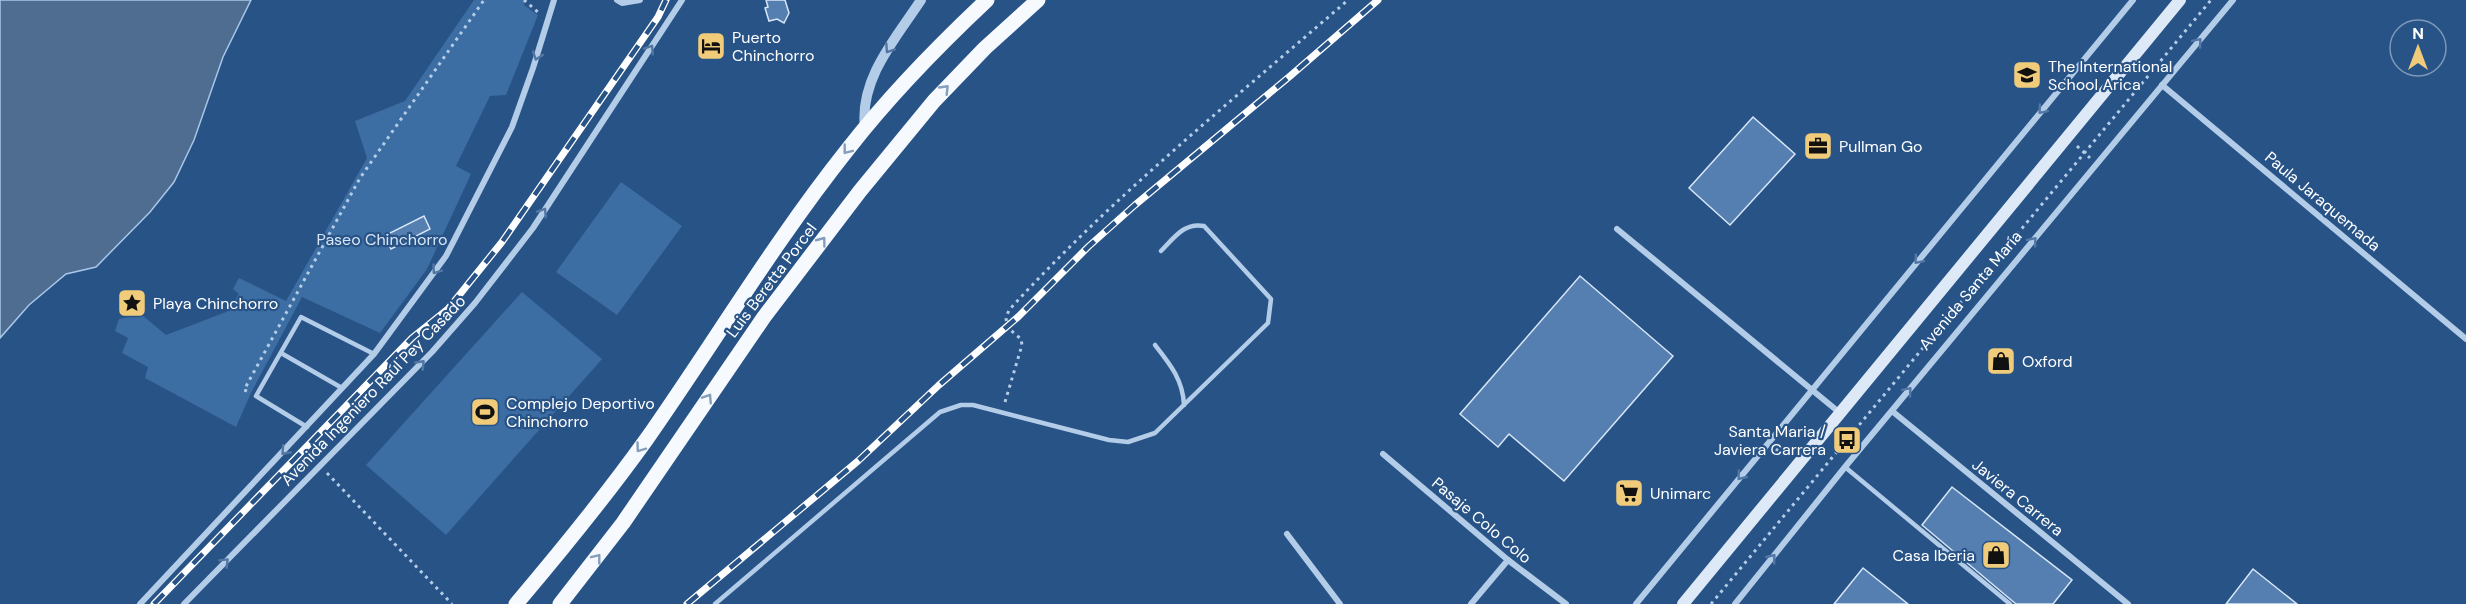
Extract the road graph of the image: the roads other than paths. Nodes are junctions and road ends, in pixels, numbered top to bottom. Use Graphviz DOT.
graph roads {
  1 [pos="554,0"];
  2 [pos="617,0"];
  3 [pos="640,0"];
  4 [pos="682,0"];
  5 [pos="921,0"];
  6 [pos="987,0"];
  7 [pos="1038,0"];
  8 [pos="2133,0"];
  9 [pos="2180,0"];
  10 [pos="2233,0"];
  11 [pos="2162,85"];
  12 [pos="865,128"];
  13 [pos="1617,229"];
  14 [pos="1161,251"];
  15 [pos="2466,339"];
  16 [pos="1155,345"];
  17 [pos="280,353"];
  18 [pos="374,354"];
  19 [pos="342,388"];
  20 [pos="1811,389"];
  21 [pos="1184,405"];
  22 [pos="1892,411"];
  23 [pos="1840,413"];
  24 [pos="307,427"];
  25 [pos="1383,454"];
  26 [pos="1845,467"];
  27 [pos="1287,534"];
  28 [pos="1508,560"];
  29 [pos="140,604"];
  30 [pos="184,604"];
  31 [pos="516,604"];
  32 [pos="560,604"];
  33 [pos="715,604"];
  34 [pos="1340,604"];
  35 [pos="1471,604"];
  36 [pos="1566,604"];
  37 [pos="1636,604"];
  38 [pos="1683,604"];
  39 [pos="1735,604"];
  40 [pos="2010,604"];
  41 [pos="2128,604"];
  1 -- 18 [label="street, Avenida Ingeniero Raúl Pey Casado, one-way"];
  2 -- 3 [label="street"];
  30 -- 4 [label="street, Avenida Ingeniero Raúl Pey Casado, one-way"];
  5 -- 12 [label="street, one-way"];
  6 -- 12 [label="main road, Luis Beretta Porcel"];
  32 -- 7 [label="main road, Luis Beretta Porcel, one-way"];
  8 -- 20 [label="street, one-way"];
  9 -- 23 [label="main road, Avenida Santa María"];
  11 -- 10 [label="street, Avenida Santa María, one-way"];
  11 -- 15 [label="street, Paula Jaraquemada"];
  22 -- 11 [label="street, Avenida Santa María, one-way"];
  12 -- 31 [label="main road, Luis Beretta Porcel, one-way"];
  13 -- 20 [label="street"];
  14 -- 21 [label="lane"];
  16 -- 21 [label="lane"];
  17 -- 18 [label="lane"];
  17 -- 19 [label="lane"];
  17 -- 24 [label="lane"];
  18 -- 19 [label="street, Avenida Ingeniero Raúl Pey Casado"];
  19 -- 24 [label="street, Avenida Ingeniero Raúl Pey Casado"];
  20 -- 23 [label="street"];
  20 -- 37 [label="street, one-way"];
  21 -- 33 [label="lane"];
  22 -- 26 [label="street, Avenida Santa María"];
  22 -- 41 [label="street, Javiera Carrera"];
  23 -- 38 [label="main road, Avenida Santa María"];
  24 -- 29 [label="street, Avenida Ingeniero Raúl Pey Casado, one-way"];
  25 -- 28 [label="street, Pasaje Colo Colo"];
  39 -- 26 [label="street, Avenida Santa María, one-way"];
  26 -- 40 [label="lane"];
  27 -- 34 [label="street"];
  28 -- 35 [label="street"];
  28 -- 36 [label="street, Pasaje Colo Colo"];
}
